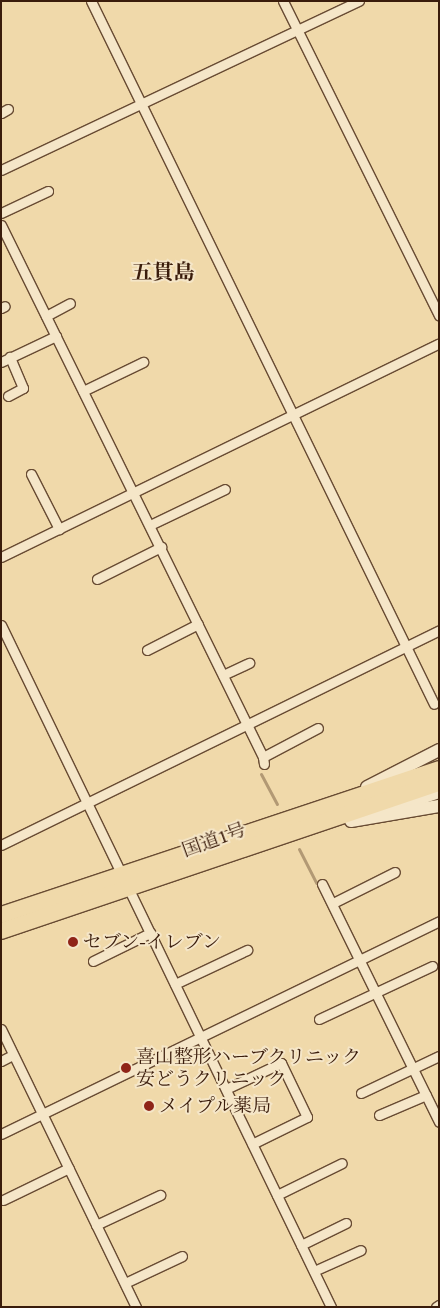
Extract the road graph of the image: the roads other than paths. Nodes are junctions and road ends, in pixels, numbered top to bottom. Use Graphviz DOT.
graph roads {
  1 [pos="91,1"];
  2 [pos="283,1"];
  3 [pos="359,1"];
  4 [pos="298,30"];
  5 [pos="142,106"];
  6 [pos="1,170"];
  7 [pos="48,191"];
  8 [pos="1,213"];
  9 [pos="1,225"];
  10 [pos="70,303"];
  11 [pos="439,315"];
  12 [pos="46,316"];
  13 [pos="56,336"];
  14 [pos="439,343"];
  15 [pos="10,357"];
  16 [pos="1,362"];
  17 [pos="144,362"];
  18 [pos="83,391"];
  19 [pos="8,396"];
  20 [pos="294,414"];
  21 [pos="31,474"];
  22 [pos="225,489"];
  23 [pos="134,492"];
  24 [pos="150,525"];
  25 [pos="59,529"];
  26 [pos="161,547"];
  27 [pos="1,557"];
  28 [pos="97,579"];
  29 [pos="198,624"];
  30 [pos="1,625"];
  31 [pos="439,630"];
  32 [pos="406,645"];
  33 [pos="147,650"];
  34 [pos="249,663"];
  35 [pos="223,675"];
  36 [pos="434,704"];
  37 [pos="248,726"];
  38 [pos="318,728"];
  39 [pos="439,750"];
  40 [pos="439,769"];
  41 [pos="439,783"];
  42 [pos="439,792"];
  43 [pos="88,803"];
  44 [pos="334,804"];
  45 [pos="439,806"];
  46 [pos="351,821"];
  47 [pos="1,846"];
  48 [pos="228,857"];
  49 [pos="395,872"];
  50 [pos="120,874"];
  51 [pos="322,884"];
  52 [pos="128,891"];
  53 [pos="333,903"];
  54 [pos="1,914"];
  55 [pos="439,921"];
  56 [pos="1,931"];
  57 [pos="150,933"];
  58 [pos="248,950"];
  59 [pos="360,960"];
  60 [pos="94,962"];
  61 [pos="432,966"];
  62 [pos="175,984"];
  63 [pos="376,993"];
  64 [pos="319,1019"];
  65 [pos="1,1029"];
  66 [pos="200,1038"];
  67 [pos="14,1055"];
  68 [pos="439,1056"];
  69 [pos="1,1061"];
  70 [pos="413,1069"];
  71 [pos="226,1089"];
  72 [pos="361,1093"];
  73 [pos="426,1095"];
  74 [pos="42,1114"];
  75 [pos="379,1115"];
  76 [pos="439,1122"];
  77 [pos="1,1134"];
  78 [pos="252,1144"];
  79 [pos="342,1163"];
  80 [pos="69,1168"];
  81 [pos="160,1195"];
  82 [pos="277,1195"];
  83 [pos="3,1200"];
  84 [pos="346,1223"];
  85 [pos="96,1225"];
  86 [pos="301,1245"];
  87 [pos="361,1250"];
  88 [pos="182,1256"];
  89 [pos="314,1271"];
  90 [pos="125,1283"];
  91 [pos="136,1307"];
  92 [pos="331,1307"];
  1 -- 5 [label="street"];
  2 -- 4 [label="street"];
  3 -- 4 [label="street"];
  4 -- 5 [label="street"];
  4 -- 11 [label="street"];
  5 -- 6 [label="street"];
  5 -- 20 [label="street"];
  7 -- 8 [label="street"];
  9 -- 12 [label="street"];
  10 -- 12 [label="street"];
  12 -- 13 [label="street"];
  13 -- 15 [label="street"];
  13 -- 18 [label="street"];
  14 -- 20 [label="street"];
  15 -- 16 [label="street"];
  15 -- 19 [label="street"];
  17 -- 18 [label="street"];
  18 -- 23 [label="street"];
  20 -- 23 [label="street"];
  20 -- 32 [label="street"];
  21 -- 25 [label="street"];
  22 -- 24 [label="street"];
  23 -- 24 [label="street"];
  23 -- 25 [label="street"];
  24 -- 26 [label="street"];
  25 -- 27 [label="street"];
  26 -- 28 [label="street"];
  26 -- 29 [label="street"];
  29 -- 33 [label="street"];
  29 -- 35 [label="street"];
  30 -- 43 [label="street"];
  31 -- 32 [label="street"];
  32 -- 36 [label="street"];
  32 -- 37 [label="street"];
  34 -- 35 [label="street"];
  35 -- 37 [label="street"];
  37 -- 38 [label="street"];
  37 -- 43 [label="street"];
  39 -- 44 [label="street"];
  40 -- 44 [label="highway, 国道1号"];
  41 -- 48 [label="highway, 国道1号"];
  42 -- 46 [label="street"];
  43 -- 47 [label="street"];
  43 -- 50 [label="street"];
  44 -- 50 [label="highway, 国道1号"];
  45 -- 46 [label="street"];
  46 -- 48 [label="street"];
  48 -- 52 [label="highway, 国道1号"];
  49 -- 53 [label="street"];
  50 -- 52 [label="street"];
  50 -- 54 [label="highway, 国道1号"];
  51 -- 53 [label="street"];
  52 -- 56 [label="highway, 国道1号"];
  52 -- 57 [label="street"];
  53 -- 59 [label="street"];
  55 -- 59 [label="street"];
  57 -- 60 [label="street"];
  57 -- 62 [label="street"];
  58 -- 62 [label="street"];
  59 -- 63 [label="street"];
  59 -- 66 [label="street"];
  61 -- 63 [label="street"];
  62 -- 66 [label="street"];
  63 -- 64 [label="street"];
  63 -- 70 [label="street"];
  65 -- 67 [label="street"];
  66 -- 71 [label="street"];
  66 -- 74 [label="street"];
  67 -- 69 [label="street"];
  67 -- 74 [label="street"];
  68 -- 70 [label="street"];
  70 -- 72 [label="street"];
  70 -- 73 [label="street"];
  71 -- 78 [label="street"];
  71 -- 78 [label="street"];
  73 -- 75 [label="street"];
  73 -- 76 [label="street"];
  74 -- 77 [label="street"];
  74 -- 80 [label="street"];
  78 -- 82 [label="street"];
  79 -- 82 [label="street"];
  80 -- 83 [label="street"];
  80 -- 85 [label="street"];
  81 -- 85 [label="street"];
  82 -- 86 [label="street"];
  84 -- 86 [label="street"];
  85 -- 90 [label="street"];
  86 -- 89 [label="street"];
  87 -- 89 [label="street"];
  88 -- 90 [label="street"];
  89 -- 92 [label="street"];
  90 -- 91 [label="street"];
}
